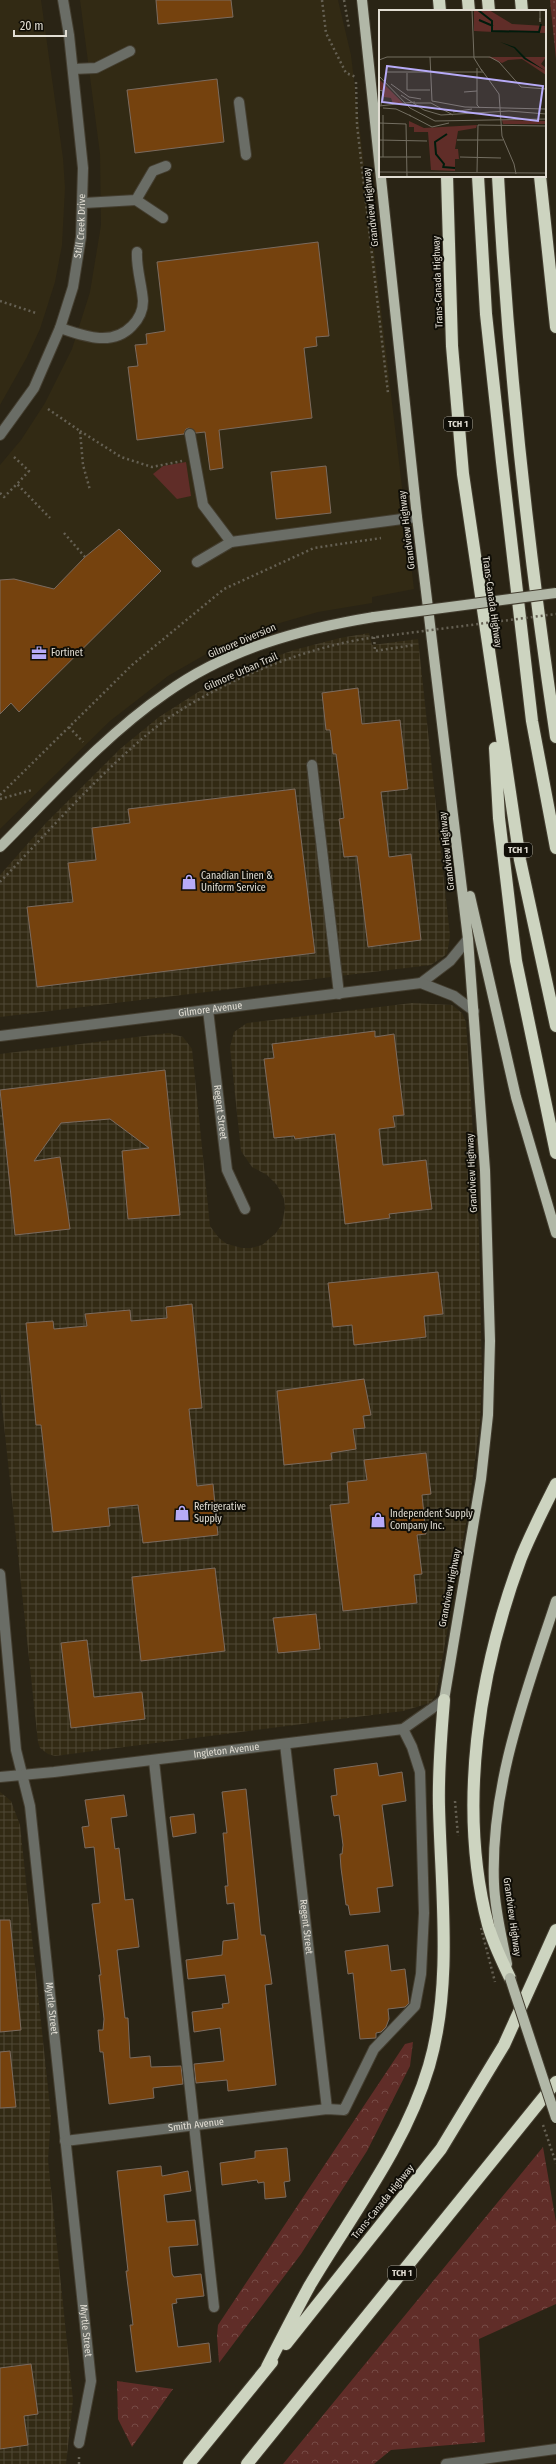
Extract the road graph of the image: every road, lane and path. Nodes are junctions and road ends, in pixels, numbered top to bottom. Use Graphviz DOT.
graph roads {
  1 [pos="63,0"];
  2 [pos="322,0"];
  3 [pos="362,0"];
  4 [pos="439,0"];
  5 [pos="468,0"];
  6 [pos="488,0"];
  7 [pos="521,0"];
  8 [pos="440,10"];
  9 [pos="469,10"];
  10 [pos="489,10"];
  11 [pos="522,10"];
  12 [pos="130,51"];
  13 [pos="73,69"];
  14 [pos="239,102"];
  15 [pos="246,155"];
  16 [pos="379,160"];
  17 [pos="166,166"];
  18 [pos="381,177"];
  19 [pos="447,177"];
  20 [pos="478,177"];
  21 [pos="498,177"];
  22 [pos="540,177"];
  23 [pos="136,200"];
  24 [pos="84,203"];
  25 [pos="163,218"];
  26 [pos="138,252"];
  27 [pos="0,301"];
  28 [pos="36,313"];
  29 [pos="556,327"];
  30 [pos="60,328"];
  31 [pos="389,401"];
  32 [pos="48,409"];
  33 [pos="80,431"];
  34 [pos="190,434"];
  35 [pos="0,435"];
  36 [pos="14,457"];
  37 [pos="195,458"];
  38 [pos="17,484"];
  39 [pos="90,490"];
  40 [pos="0,493"];
  41 [pos="417,517"];
  42 [pos="50,518"];
  43 [pos="64,533"];
  44 [pos="381,538"];
  45 [pos="231,542"];
  46 [pos="85,557"];
  47 [pos="197,562"];
  48 [pos="556,593"];
  49 [pos="556,614"];
  50 [pos="375,637"];
  51 [pos="414,645"];
  52 [pos="490,671"];
  53 [pos="69,727"];
  54 [pos="556,737"];
  55 [pos="83,742"];
  56 [pos="312,765"];
  57 [pos="32,790"];
  58 [pos="0,795"];
  59 [pos="0,799"];
  60 [pos="456,827"];
  61 [pos="0,847"];
  62 [pos="556,848"];
  63 [pos="0,882"];
  64 [pos="468,938"];
  65 [pos="421,983"];
  66 [pos="339,994"];
  67 [pos="208,1010"];
  68 [pos="474,1011"];
  69 [pos="556,1026"];
  70 [pos="0,1036"];
  71 [pos="556,1153"];
  72 [pos="245,1209"];
  73 [pos="556,1233"];
  74 [pos="556,1484"];
  75 [pos="0,1574"];
  76 [pos="556,1601"];
  77 [pos="444,1700"];
  78 [pos="403,1729"];
  79 [pos="284,1744"];
  80 [pos="154,1760"];
  81 [pos="22,1774"];
  82 [pos="0,1777"];
  83 [pos="556,1930"];
  84 [pos="510,1978"];
  85 [pos="556,2082"];
  86 [pos="327,2109"];
  87 [pos="556,2118"];
  88 [pos="194,2126"];
  89 [pos="65,2141"];
  90 [pos="214,2307"];
  91 [pos="267,2367"];
  92 [pos="79,2443"];
  93 [pos="556,2449"];
  94 [pos="497,2461"];
  95 [pos="189,2464"];
  96 [pos="247,2464"];
  97 [pos="446,2464"];
  1 -- 13 [label="street, Still Creek Drive"];
  2 -- 31 [label="path"];
  3 -- 16 [label="main road, Grandview Highway"];
  4 -- 8 [label="highway"];
  5 -- 9 [label="highway"];
  6 -- 10 [label="highway"];
  7 -- 11 [label="highway"];
  12 -- 13 [label="street"];
  13 -- 24 [label="street, Still Creek Drive"];
  14 -- 15 [label="street"];
  17 -- 23 [label="street"];
  18 -- 41 [label="main road, Grandview Highway"];
  19 -- 52 [label="highway, Trans-Canada Highway / TCH 1"];
  20 -- 62 [label="highway"];
  21 -- 54 [label="highway"];
  22 -- 29 [label="highway"];
  23 -- 24 [label="street"];
  23 -- 25 [label="street"];
  24 -- 30 [label="street, Still Creek Drive"];
  26 -- 30 [label="street"];
  27 -- 28 [label="path"];
  30 -- 35 [label="street, Still Creek Drive"];
  32 -- 33 [label="path"];
  33 -- 37 [label="path"];
  33 -- 39 [label="path"];
  34 -- 37 [label="street"];
  36 -- 38 [label="path"];
  37 -- 45 [label="street"];
  38 -- 40 [label="path"];
  38 -- 42 [label="path"];
  41 -- 45 [label="street"];
  41 -- 60 [label="main road, Grandview Highway"];
  43 -- 46 [label="path"];
  44 -- 53 [label="path"];
  45 -- 47 [label="street"];
  48 -- 61 [label="main road, Gilmore Diversion, bridge"];
  49 -- 50 [label="path, Gilmore Urban Trail, bridge"];
  50 -- 51 [label="path"];
  50 -- 63 [label="path, Gilmore Urban Trail"];
  52 -- 69 [label="highway, Trans-Canada Highway / TCH 1"];
  52 -- 71 [label="highway"];
  53 -- 55 [label="path"];
  53 -- 58 [label="path"];
  56 -- 66 [label="street"];
  57 -- 59 [label="path"];
  60 -- 64 [label="main road, Grandview Highway"];
  60 -- 73 [label="main road"];
  64 -- 65 [label="street, Gilmore Avenue"];
  64 -- 68 [label="main road, Grandview Highway"];
  65 -- 66 [label="street, Gilmore Avenue"];
  65 -- 68 [label="street, Gilmore Avenue"];
  66 -- 67 [label="street, Gilmore Avenue"];
  67 -- 70 [label="street, Gilmore Avenue"];
  67 -- 72 [label="street, Regent Street"];
  68 -- 77 [label="main road, Grandview Highway"];
  74 -- 84 [label="highway"];
  75 -- 81 [label="street, Myrtle Street"];
  76 -- 84 [label="main road, Grandview Highway"];
  77 -- 78 [label="street, Ingleton Avenue"];
  77 -- 91 [label="highway"];
  78 -- 79 [label="street, Ingleton Avenue"];
  78 -- 86 [label="street, Smith Avenue"];
  79 -- 80 [label="street, Ingleton Avenue"];
  79 -- 86 [label="street, Regent Street"];
  80 -- 81 [label="street, Ingleton Avenue"];
  80 -- 88 [label="street"];
  81 -- 82 [label="street, Ingleton Avenue"];
  81 -- 89 [label="street, Myrtle Street"];
  83 -- 91 [label="highway, Trans-Canada Highway"];
  84 -- 87 [label="main road, Grandview Highway, bridge"];
  85 -- 96 [label="highway, TCH 1"];
  86 -- 88 [label="street, Smith Avenue"];
  88 -- 89 [label="street, Smith Avenue"];
  88 -- 90 [label="street"];
  89 -- 92 [label="street, Myrtle Street"];
  91 -- 95 [label="highway, Trans-Canada Highway"];
  93 -- 94 [label="street"];
  94 -- 97 [label="street"];
}
